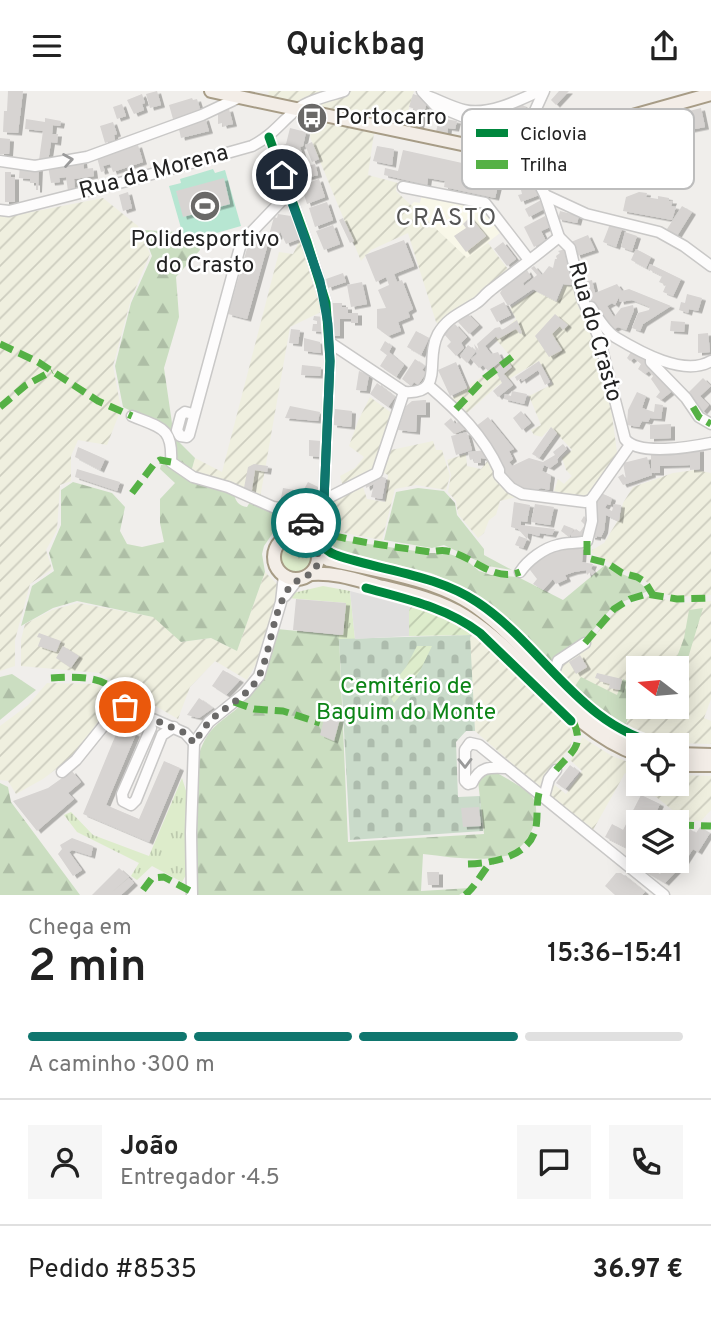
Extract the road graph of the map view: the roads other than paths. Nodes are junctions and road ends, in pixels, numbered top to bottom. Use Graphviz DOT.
graph roads {
  1 [pos="211,91"];
  2 [pos="344,91"];
  3 [pos="542,91"];
  4 [pos="424,93"];
  5 [pos="711,94"];
  6 [pos="238,98"];
  7 [pos="487,109"];
  8 [pos="535,109"];
  9 [pos="658,109"];
  10 [pos="296,110"];
  11 [pos="462,110"];
  12 [pos="462,117"];
  13 [pos="269,137"];
  14 [pos="462,144"];
  15 [pos="0,161"];
  16 [pos="403,187"];
  17 [pos="542,189"];
  18 [pos="289,194"];
  19 [pos="545,195"];
  20 [pos="0,210"];
  21 [pos="559,237"];
  22 [pos="529,260"];
  23 [pos="711,266"];
  24 [pos="582,298"];
  25 [pos="329,342"];
  26 [pos="651,358"];
  27 [pos="711,361"];
  28 [pos="429,386"];
  29 [pos="404,392"];
  30 [pos="193,414"];
  31 [pos="132,416"];
  32 [pos="711,424"];
  33 [pos="711,443"];
  34 [pos="630,445"];
  35 [pos="324,500"];
  36 [pos="591,500"];
  37 [pos="304,529"];
  38 [pos="318,554"];
  39 [pos="520,572"];
  40 [pos="311,573"];
  41 [pos="284,575"];
  42 [pos="298,579"];
  43 [pos="281,603"];
  44 [pos="585,643"];
  45 [pos="552,678"];
  46 [pos="147,716"];
  47 [pos="174,727"];
  48 [pos="626,739"];
  49 [pos="194,743"];
  50 [pos="626,749"];
  51 [pos="689,754"];
  52 [pos="711,755"];
  53 [pos="689,765"];
  54 [pos="711,765"];
  55 [pos="507,768"];
  56 [pos="556,770"];
  57 [pos="62,772"];
  58 [pos="544,797"];
  59 [pos="626,856"];
  60 [pos="645,873"];
  61 [pos="192,895"];
  62 [pos="664,895"];
  1 -- 6 [label="main road"];
  2 -- 10 [label="street"];
  3 -- 7 [label="street"];
  3 -- 8 [label="street"];
  4 -- 11 [label="street"];
  4 -- 12 [label="street"];
  5 -- 9 [label="main road"];
  6 -- 10 [label="main road"];
  15 -- 6 [label="street, one-way"];
  10 -- 13 [label="street, Rua da Morena"];
  10 -- 14 [label="main road"];
  13 -- 18 [label="street"];
  13 -- 20 [label="street, Rua da Morena"];
  16 -- 22 [label="street"];
  17 -- 19 [label="street, Rua do Crasto"];
  18 -- 25 [label="street"];
  18 -- 30 [label="street"];
  19 -- 21 [label="street, Rua do Crasto"];
  19 -- 23 [label="street"];
  21 -- 22 [label="street"];
  21 -- 24 [label="street, Rua do Crasto"];
  22 -- 28 [label="street"];
  24 -- 26 [label="street"];
  24 -- 34 [label="street, Rua do Crasto"];
  25 -- 29 [label="street"];
  25 -- 35 [label="street"];
  26 -- 27 [label="street"];
  26 -- 32 [label="street"];
  28 -- 29 [label="street"];
  28 -- 36 [label="street"];
  29 -- 35 [label="street"];
  31 -- 37 [label="street"];
  33 -- 34 [label="street"];
  34 -- 36 [label="street"];
  35 -- 37 [label="street"];
  36 -- 39 [label="street"];
  37 -- 38 [label="main road"];
  37 -- 41 [label="main road"];
  38 -- 40 [label="main road"];
  38 -- 45 [label="main road"];
  40 -- 42 [label="main road"];
  40 -- 50 [label="main road"];
  41 -- 42 [label="main road"];
  41 -- 43 [label="street"];
  42 -- 43 [label="street"];
  43 -- 49 [label="street"];
  44 -- 45 [label="street"];
  45 -- 48 [label="main road"];
  46 -- 47 [label="street"];
  46 -- 47 [label="street"];
  46 -- 57 [label="street"];
  47 -- 49 [label="street"];
  49 -- 61 [label="street"];
  51 -- 52 [label="main road"];
  53 -- 54 [label="main road"];
  55 -- 55 [label="street, one-way"];
  55 -- 58 [label="street"];
  56 -- 58 [label="street"];
  58 -- 59 [label="street"];
  60 -- 62 [label="street"];
}
